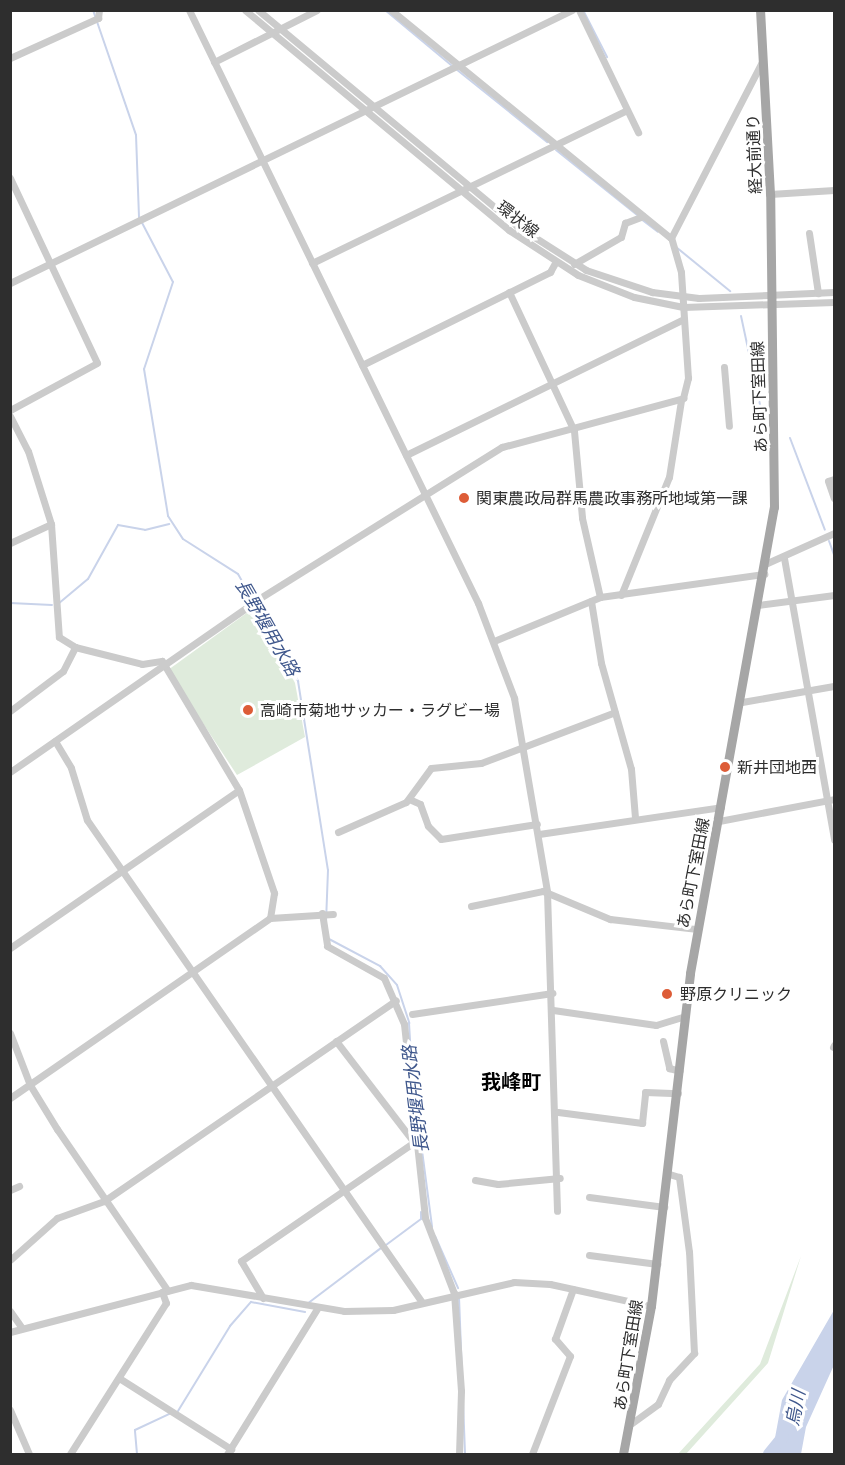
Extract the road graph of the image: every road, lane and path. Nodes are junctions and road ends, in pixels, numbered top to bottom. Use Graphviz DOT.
graph roads {
  1 [pos="189,10"];
  2 [pos="245,10"];
  3 [pos="258,10"];
  4 [pos="317,10"];
  5 [pos="391,10"];
  6 [pos="572,10"];
  7 [pos="579,10"];
  8 [pos="760,10"];
  9 [pos="98,16"];
  10 [pos="280,29"];
  11 [pos="271,33"];
  12 [pos="10,58"];
  13 [pos="765,59"];
  14 [pos="214,62"];
  15 [pos="459,66"];
  16 [pos="374,107"];
  17 [pos="627,110"];
  18 [pos="366,111"];
  19 [pos="638,132"];
  20 [pos="555,144"];
  21 [pos="263,163"];
  22 [pos="10,178"];
  23 [pos="470,186"];
  24 [pos="461,190"];
  25 [pos="834,190"];
  26 [pos="770,194"];
  27 [pos="643,216"];
  28 [pos="809,233"];
  29 [pos="671,238"];
  30 [pos="312,263"];
  31 [pos="555,263"];
  32 [pos="51,264"];
  33 [pos="574,264"];
  34 [pos="10,282"];
  35 [pos="508,292"];
  36 [pos="834,292"];
  37 [pos="818,293"];
  38 [pos="683,297"];
  39 [pos="772,302"];
  40 [pos="834,302"];
  41 [pos="683,307"];
  42 [pos="684,319"];
  43 [pos="362,365"];
  44 [pos="724,366"];
  45 [pos="551,383"];
  46 [pos="681,399"];
  47 [pos="10,410"];
  48 [pos="10,416"];
  49 [pos="729,426"];
  50 [pos="572,427"];
  51 [pos="406,454"];
  52 [pos="834,479"];
  53 [pos="426,495"];
  54 [pos="834,498"];
  55 [pos="51,524"];
  56 [pos="834,532"];
  57 [pos="10,543"];
  58 [pos="784,558"];
  59 [pos="764,569"];
  60 [pos="621,595"];
  61 [pos="834,595"];
  62 [pos="600,597"];
  63 [pos="591,601"];
  64 [pos="791,602"];
  65 [pos="758,605"];
  66 [pos="494,641"];
  67 [pos="75,647"];
  68 [pos="165,666"];
  69 [pos="834,686"];
  70 [pos="805,692"];
  71 [pos="742,702"];
  72 [pos="10,711"];
  73 [pos="615,712"];
  74 [pos="55,741"];
  75 [pos="525,747"];
  76 [pos="10,772"];
  77 [pos="239,790"];
  78 [pos="409,799"];
  79 [pos="830,800"];
  80 [pos="721,807"];
  81 [pos="635,818"];
  82 [pos="719,820"];
  83 [pos="537,824"];
  84 [pos="338,832"];
  85 [pos="539,834"];
  86 [pos="834,840"];
  87 [pos="123,870"];
  88 [pos="547,892"];
  89 [pos="471,906"];
  90 [pos="270,918"];
  91 [pos="697,929"];
  92 [pos="10,948"];
  93 [pos="193,970"];
  94 [pos="552,993"];
  95 [pos="396,1000"];
  96 [pos="553,1010"];
  97 [pos="412,1014"];
  98 [pos="685,1017"];
  99 [pos="11,1034"];
  100 [pos="336,1041"];
  101 [pos="663,1041"];
  102 [pos="680,1071"];
  103 [pos="273,1083"];
  104 [pos="30,1085"];
  105 [pos="678,1093"];
  106 [pos="10,1098"];
  107 [pos="558,1112"];
  108 [pos="415,1141"];
  109 [pos="669,1174"];
  110 [pos="560,1178"];
  111 [pos="474,1180"];
  112 [pos="19,1186"];
  113 [pos="345,1189"];
  114 [pos="10,1190"];
  115 [pos="589,1197"];
  116 [pos="104,1201"];
  117 [pos="664,1207"];
  118 [pos="557,1211"];
  119 [pos="589,1255"];
  120 [pos="10,1260"];
  121 [pos="657,1264"];
  122 [pos="573,1289"];
  123 [pos="165,1292"];
  124 [pos="454,1293"];
  125 [pos="263,1298"];
  126 [pos="421,1301"];
  127 [pos="651,1305"];
  128 [pos="317,1309"];
  129 [pos="10,1311"];
  130 [pos="21,1327"];
  131 [pos="10,1332"];
  132 [pos="119,1378"];
  133 [pos="10,1410"];
  134 [pos="632,1423"];
  135 [pos="229,1452"];
  136 [pos="29,1455"];
  137 [pos="70,1455"];
  138 [pos="459,1455"];
  139 [pos="532,1455"];
  140 [pos="623,1455"];
  1 -- 14 [label="street"];
  2 -- 11 [label="street, 環状線"];
  3 -- 10 [label="street, 環状線"];
  4 -- 10 [label="street"];
  5 -- 15 [label="street"];
  6 -- 15 [label="street"];
  7 -- 17 [label="street"];
  8 -- 13 [label="main road, 経大前通り"];
  9 -- 12 [label="street"];
  10 -- 11 [label="street"];
  10 -- 16 [label="street, 環状線"];
  11 -- 14 [label="street"];
  11 -- 18 [label="street, 環状線"];
  13 -- 26 [label="main road, 経大前通り"];
  13 -- 29 [label="street"];
  14 -- 21 [label="street"];
  15 -- 16 [label="street"];
  15 -- 20 [label="street"];
  16 -- 18 [label="street"];
  16 -- 23 [label="street, 環状線"];
  17 -- 19 [label="street"];
  17 -- 20 [label="street"];
  18 -- 21 [label="street"];
  18 -- 24 [label="street, 環状線"];
  20 -- 23 [label="street"];
  20 -- 27 [label="street"];
  21 -- 30 [label="street"];
  21 -- 32 [label="street"];
  22 -- 32 [label="street"];
  23 -- 24 [label="street"];
  23 -- 33 [label="street, 環状線"];
  24 -- 30 [label="street"];
  24 -- 31 [label="street, 環状線"];
  25 -- 26 [label="street"];
  26 -- 39 [label="main road, 経大前通り"];
  27 -- 29 [label="street"];
  27 -- 33 [label="street"];
  28 -- 37 [label="street"];
  29 -- 38 [label="street"];
  30 -- 43 [label="street"];
  31 -- 35 [label="street"];
  31 -- 41 [label="street, 環状線"];
  32 -- 34 [label="street"];
  32 -- 47 [label="street"];
  33 -- 38 [label="street, 環状線"];
  35 -- 43 [label="street"];
  35 -- 45 [label="street"];
  36 -- 37 [label="street, 環状線"];
  37 -- 39 [label="street, 環状線"];
  38 -- 39 [label="street, 環状線"];
  38 -- 41 [label="street"];
  39 -- 40 [label="street, 環状線"];
  39 -- 41 [label="street, 環状線"];
  39 -- 59 [label="main road, あら町下室田線"];
  41 -- 42 [label="street"];
  42 -- 45 [label="street"];
  42 -- 46 [label="street"];
  43 -- 51 [label="street"];
  44 -- 49 [label="street"];
  45 -- 50 [label="street"];
  45 -- 51 [label="street"];
  46 -- 50 [label="street"];
  46 -- 60 [label="street"];
  48 -- 55 [label="street"];
  50 -- 53 [label="street"];
  50 -- 62 [label="street"];
  51 -- 53 [label="street"];
  52 -- 54 [label="street"];
  53 -- 66 [label="street"];
  53 -- 68 [label="street"];
  55 -- 57 [label="street"];
  55 -- 67 [label="street"];
  56 -- 58 [label="street"];
  58 -- 59 [label="street"];
  58 -- 64 [label="street"];
  59 -- 60 [label="street"];
  59 -- 65 [label="main road, あら町下室田線"];
  60 -- 62 [label="street"];
  61 -- 64 [label="street"];
  62 -- 63 [label="street"];
  63 -- 66 [label="street"];
  63 -- 73 [label="street"];
  64 -- 65 [label="street"];
  64 -- 70 [label="street"];
  65 -- 71 [label="main road, あら町下室田線"];
  66 -- 75 [label="street"];
  67 -- 68 [label="street"];
  67 -- 72 [label="street"];
  68 -- 74 [label="street"];
  68 -- 77 [label="street"];
  69 -- 70 [label="street"];
  70 -- 71 [label="street"];
  70 -- 79 [label="street"];
  71 -- 80 [label="main road, あら町下室田線"];
  73 -- 75 [label="street"];
  73 -- 81 [label="street"];
  74 -- 76 [label="street"];
  74 -- 87 [label="street"];
  75 -- 78 [label="street"];
  75 -- 83 [label="street"];
  77 -- 87 [label="street"];
  77 -- 90 [label="street"];
  78 -- 83 [label="street"];
  78 -- 84 [label="street"];
  79 -- 82 [label="street"];
  79 -- 86 [label="street"];
  80 -- 81 [label="street"];
  80 -- 82 [label="main road, あら町下室田線"];
  81 -- 85 [label="street"];
  82 -- 91 [label="main road, あら町下室田線"];
  83 -- 85 [label="street"];
  85 -- 88 [label="street"];
  87 -- 92 [label="street"];
  87 -- 93 [label="street"];
  88 -- 89 [label="street"];
  88 -- 91 [label="street"];
  88 -- 94 [label="street"];
  90 -- 93 [label="street"];
  90 -- 95 [label="street"];
  91 -- 98 [label="main road, あら町下室田線"];
  93 -- 103 [label="street"];
  93 -- 104 [label="street"];
  94 -- 96 [label="street"];
  94 -- 97 [label="street"];
  95 -- 100 [label="street"];
  95 -- 108 [label="street"];
  96 -- 98 [label="street"];
  96 -- 107 [label="street"];
  98 -- 102 [label="main road, あら町下室田線"];
  99 -- 104 [label="street"];
  100 -- 103 [label="street"];
  100 -- 108 [label="street"];
  101 -- 102 [label="street"];
  102 -- 105 [label="main road, あら町下室田線"];
  103 -- 113 [label="street"];
  103 -- 116 [label="street"];
  104 -- 106 [label="street"];
  104 -- 116 [label="street"];
  105 -- 107 [label="street"];
  105 -- 109 [label="main road, あら町下室田線"];
  107 -- 110 [label="street"];
  108 -- 113 [label="street"];
  108 -- 124 [label="street"];
  109 -- 117 [label="main road, あら町下室田線"];
  109 -- 134 [label="street"];
  110 -- 111 [label="street"];
  110 -- 118 [label="street"];
  112 -- 114 [label="street"];
  113 -- 125 [label="street"];
  113 -- 126 [label="street"];
  115 -- 117 [label="street"];
  116 -- 120 [label="street"];
  116 -- 123 [label="street"];
  117 -- 121 [label="main road, あら町下室田線"];
  119 -- 121 [label="street"];
  121 -- 127 [label="main road, あら町下室田線"];
  122 -- 124 [label="street"];
  122 -- 127 [label="street"];
  122 -- 139 [label="street"];
  123 -- 125 [label="street"];
  123 -- 130 [label="street"];
  123 -- 132 [label="street"];
  124 -- 126 [label="street"];
  124 -- 138 [label="street"];
  125 -- 128 [label="street"];
  126 -- 128 [label="street"];
  127 -- 134 [label="main road, あら町下室田線"];
  128 -- 135 [label="street"];
  129 -- 130 [label="street"];
  130 -- 131 [label="street"];
  132 -- 135 [label="street"];
  132 -- 137 [label="street"];
  133 -- 136 [label="street"];
  134 -- 140 [label="main road, あら町下室田線"];
}
